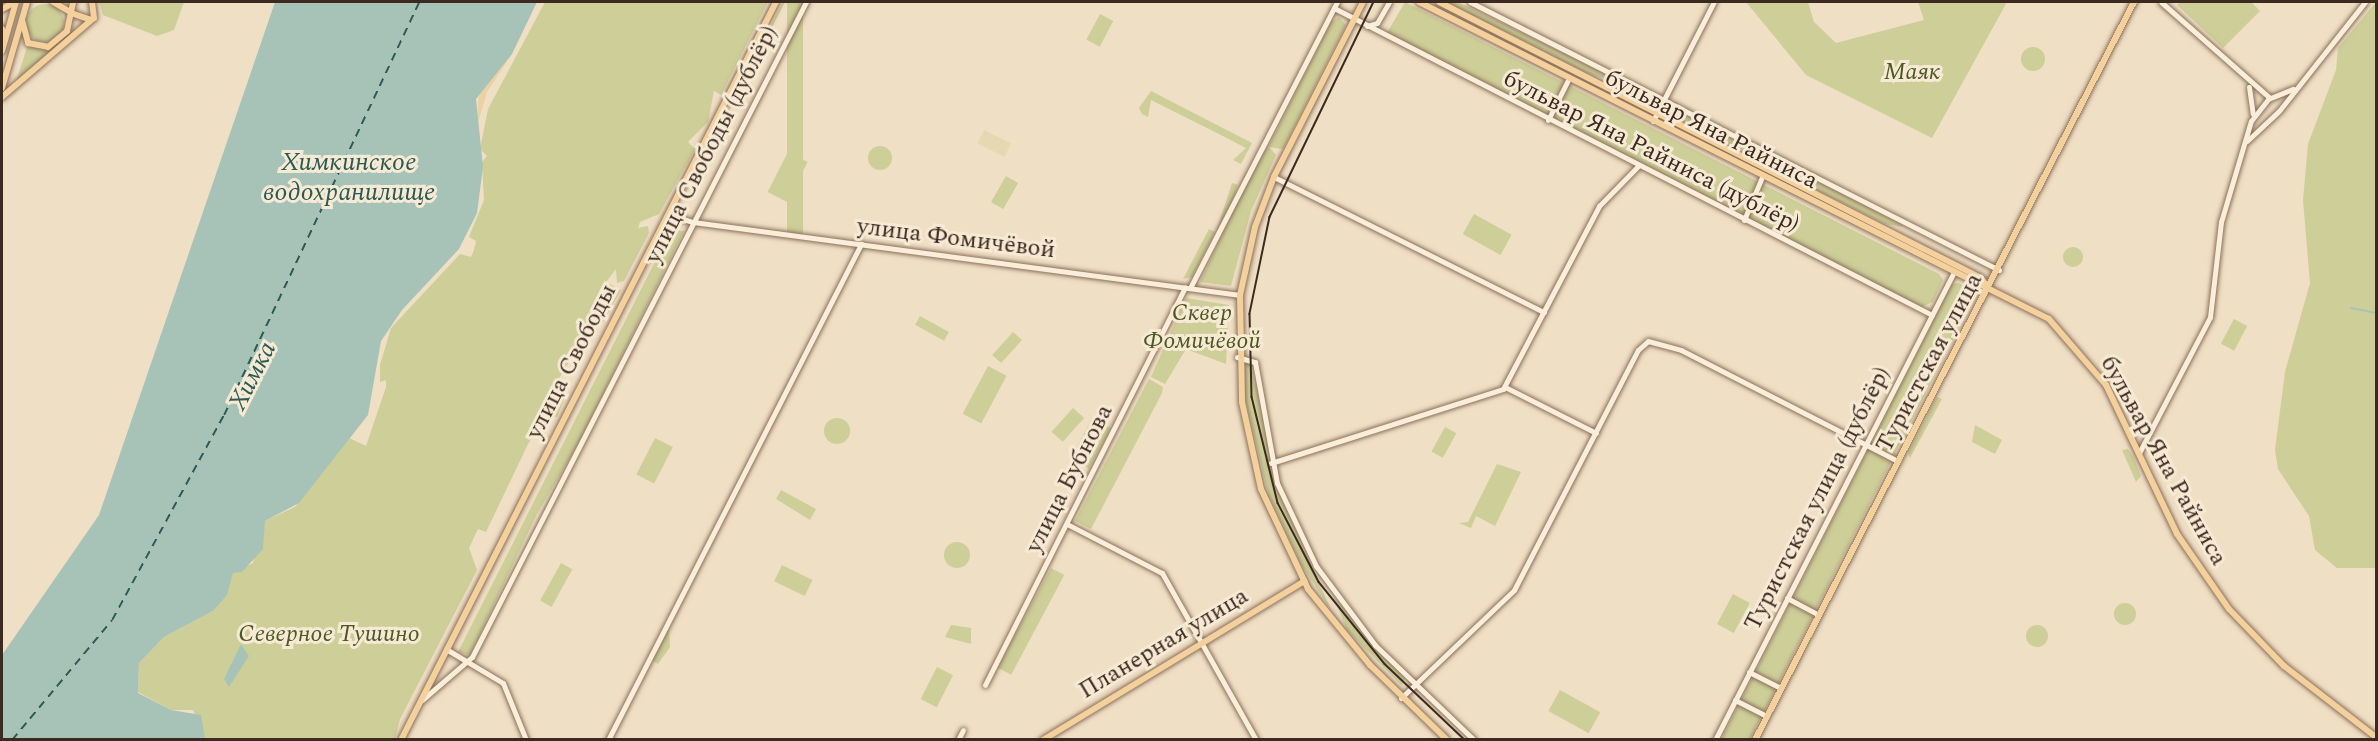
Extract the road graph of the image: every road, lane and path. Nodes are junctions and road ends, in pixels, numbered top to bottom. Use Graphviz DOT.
graph roads {
  1 [pos="16,2"];
  2 [pos="27,2"];
  3 [pos="53,2"];
  4 [pos="74,2"];
  5 [pos="84,2"];
  6 [pos="776,2"];
  7 [pos="806,2"];
  8 [pos="1337,2"];
  9 [pos="1363,2"];
  10 [pos="1389,2"];
  11 [pos="1419,2"];
  12 [pos="1439,2"];
  13 [pos="1470,2"];
  14 [pos="1714,2"];
  15 [pos="2134,2"];
  16 [pos="2161,2"];
  17 [pos="2365,2"];
  18 [pos="93,5"];
  19 [pos="1334,8"];
  20 [pos="2,9"];
  21 [pos="71,13"];
  22 [pos="1380,19"];
  23 [pos="22,20"];
  24 [pos="91,20"];
  25 [pos="1354,20"];
  26 [pos="1365,26"];
  27 [pos="2,29"];
  28 [pos="1384,36"];
  29 [pos="2,50"];
  30 [pos="1569,78"];
  31 [pos="2242,78"];
  32 [pos="2249,87"];
  33 [pos="2,88"];
  34 [pos="2293,89"];
  35 [pos="2,98"];
  36 [pos="1664,100"];
  37 [pos="2268,101"];
  38 [pos="2280,106"];
  39 [pos="1657,113"];
  40 [pos="2273,114"];
  41 [pos="1548,120"];
  42 [pos="1653,121"];
  43 [pos="2251,121"];
  44 [pos="2246,142"];
  45 [pos="1766,154"];
  46 [pos="1760,165"];
  47 [pos="1638,166"];
  48 [pos="1807,174"];
  49 [pos="1274,177"];
  50 [pos="1762,177"];
  51 [pos="1801,186"];
  52 [pos="668,214"];
  53 [pos="1744,220"];
  54 [pos="693,222"];
  55 [pos="861,244"];
  56 [pos="1998,270"];
  57 [pos="1953,274"];
  58 [pos="1188,288"];
  59 [pos="1988,288"];
  60 [pos="1240,295"];
  61 [pos="1544,312"];
  62 [pos="1932,315"];
  63 [pos="1237,357"];
  64 [pos="1504,387"];
  65 [pos="1596,433"];
  66 [pos="1866,445"];
  67 [pos="2139,453"];
  68 [pos="1898,461"];
  69 [pos="1271,463"];
  70 [pos="1067,524"];
  71 [pos="1304,581"];
  72 [pos="1787,598"];
  73 [pos="1819,615"];
  74 [pos="1199,643"];
  75 [pos="446,649"];
  76 [pos="469,660"];
  77 [pos="1749,672"];
  78 [pos="985,685"];
  79 [pos="1413,685"];
  80 [pos="1781,688"];
  81 [pos="1401,698"];
  82 [pos="1735,700"];
  83 [pos="416,705"];
  84 [pos="1767,716"];
  85 [pos="963,730"];
  86 [pos="2376,737"];
  87 [pos="401,740"];
  88 [pos="526,740"];
  89 [pos="608,740"];
  90 [pos="958,740"];
  91 [pos="1043,740"];
  92 [pos="1256,740"];
  93 [pos="1447,740"];
  94 [pos="1474,740"];
  95 [pos="1715,740"];
  96 [pos="1755,740"];
  1 -- 20 [label="main road"];
  1 -- 29 [label="main road"];
  2 -- 23 [label="main road"];
  3 -- 21 [label="main road"];
  4 -- 21 [label="main road"];
  5 -- 18 [label="main road"];
  6 -- 52 [label="main road, улица Свободы"];
  7 -- 54 [label="street, улица Свободы (дублёр)"];
  8 -- 19 [label="street, улица Бубнова"];
  9 -- 25 [label="main road"];
  10 -- 22 [label="street"];
  11 -- 30 [label="main road, бульвар Яна Райниса"];
  12 -- 39 [label="main road, бульвар Яна Райниса"];
  13 -- 36 [label="street"];
  14 -- 36 [label="street"];
  15 -- 56 [label="main road, Туристская улица"];
  16 -- 31 [label="street"];
  17 -- 34 [label="street"];
  18 -- 24 [label="main road"];
  19 -- 25 [label="street, бульвар Яна Райниса (дублёр)"];
  19 -- 58 [label="street, улица Бубнова"];
  21 -- 23 [label="main road"];
  21 -- 24 [label="main road"];
  22 -- 26 [label="street"];
  22 -- 28 [label="street"];
  23 -- 33 [label="main road"];
  24 -- 35 [label="main road"];
  25 -- 26 [label="street, бульвар Яна Райниса (дублёр)"];
  25 -- 49 [label="main road"];
  26 -- 28 [label="street, бульвар Яна Райниса (дублёр)"];
  27 -- 29 [label="main road"];
  28 -- 41 [label="street, бульвар Яна Райниса (дублёр)"];
  30 -- 41 [label="street"];
  30 -- 42 [label="main road, бульвар Яна Райниса"];
  31 -- 32 [label="street"];
  31 -- 37 [label="street"];
  32 -- 37 [label="street"];
  32 -- 43 [label="street"];
  34 -- 37 [label="street"];
  34 -- 38 [label="street"];
  36 -- 39 [label="street"];
  36 -- 45 [label="street"];
  37 -- 38 [label="street"];
  37 -- 40 [label="street"];
  37 -- 43 [label="street"];
  38 -- 40 [label="street"];
  39 -- 42 [label="street"];
  39 -- 46 [label="main road, бульвар Яна Райниса"];
  40 -- 44 [label="street"];
  41 -- 47 [label="street, бульвар Яна Райниса (дублёр)"];
  42 -- 50 [label="main road, бульвар Яна Райниса"];
  43 -- 44 [label="street"];
  44 -- 67 [label="street"];
  45 -- 46 [label="street"];
  45 -- 48 [label="street"];
  46 -- 51 [label="main road, бульвар Яна Райниса"];
  47 -- 53 [label="street, бульвар Яна Райниса (дублёр)"];
  47 -- 61 [label="street"];
  48 -- 51 [label="street"];
  48 -- 56 [label="street"];
  49 -- 60 [label="main road"];
  49 -- 61 [label="street"];
  50 -- 53 [label="street"];
  50 -- 57 [label="main road, бульвар Яна Райниса"];
  51 -- 59 [label="main road, бульвар Яна Райниса"];
  52 -- 54 [label="street, улица Фомичёвой"];
  52 -- 75 [label="main road, улица Свободы"];
  53 -- 62 [label="street, бульвар Яна Райниса (дублёр)"];
  54 -- 55 [label="street, улица Фомичёвой"];
  54 -- 76 [label="street, улица Свободы (дублёр)"];
  55 -- 58 [label="street, улица Фомичёвой"];
  55 -- 89 [label="street"];
  56 -- 59 [label="main road, Туристская улица"];
  57 -- 59 [label="main road, бульвар Яна Райниса"];
  57 -- 62 [label="street, Туристская улица (дублёр)"];
  58 -- 60 [label="street, улица Фомичёвой"];
  58 -- 70 [label="street, улица Бубнова"];
  59 -- 67 [label="main road, бульвар Яна Райниса"];
  59 -- 68 [label="main road, Туристская улица"];
  60 -- 63 [label="main road"];
  61 -- 64 [label="street"];
  62 -- 66 [label="street, Туристская улица (дублёр)"];
  63 -- 69 [label="street"];
  63 -- 71 [label="main road"];
  64 -- 65 [label="street"];
  64 -- 69 [label="street"];
  65 -- 66 [label="street"];
  65 -- 79 [label="street"];
  66 -- 68 [label="street"];
  66 -- 72 [label="street, Туристская улица (дублёр)"];
  67 -- 86 [label="main road, бульвар Яна Райниса"];
  68 -- 73 [label="main road, Туристская улица"];
  69 -- 79 [label="street"];
  70 -- 74 [label="street"];
  70 -- 78 [label="street, улица Бубнова"];
  71 -- 74 [label="main road, Планерная улица"];
  71 -- 81 [label="main road"];
  72 -- 73 [label="street"];
  72 -- 77 [label="street, Туристская улица (дублёр)"];
  73 -- 80 [label="main road, Туристская улица"];
  74 -- 91 [label="main road, Планерная улица"];
  74 -- 92 [label="street"];
  75 -- 76 [label="street"];
  75 -- 83 [label="main road, улица Свободы"];
  76 -- 83 [label="street, улица Свободы (дублёр)"];
  76 -- 88 [label="street"];
  77 -- 80 [label="street"];
  77 -- 82 [label="street, Туристская улица (дублёр)"];
  79 -- 81 [label="street"];
  79 -- 94 [label="street"];
  80 -- 84 [label="main road, Туристская улица"];
  81 -- 93 [label="main road"];
  82 -- 84 [label="street"];
  82 -- 95 [label="street, Туристская улица (дублёр)"];
  83 -- 87 [label="main road, улица Свободы"];
  84 -- 96 [label="main road, Туристская улица"];
  85 -- 90 [label="street"];
}
